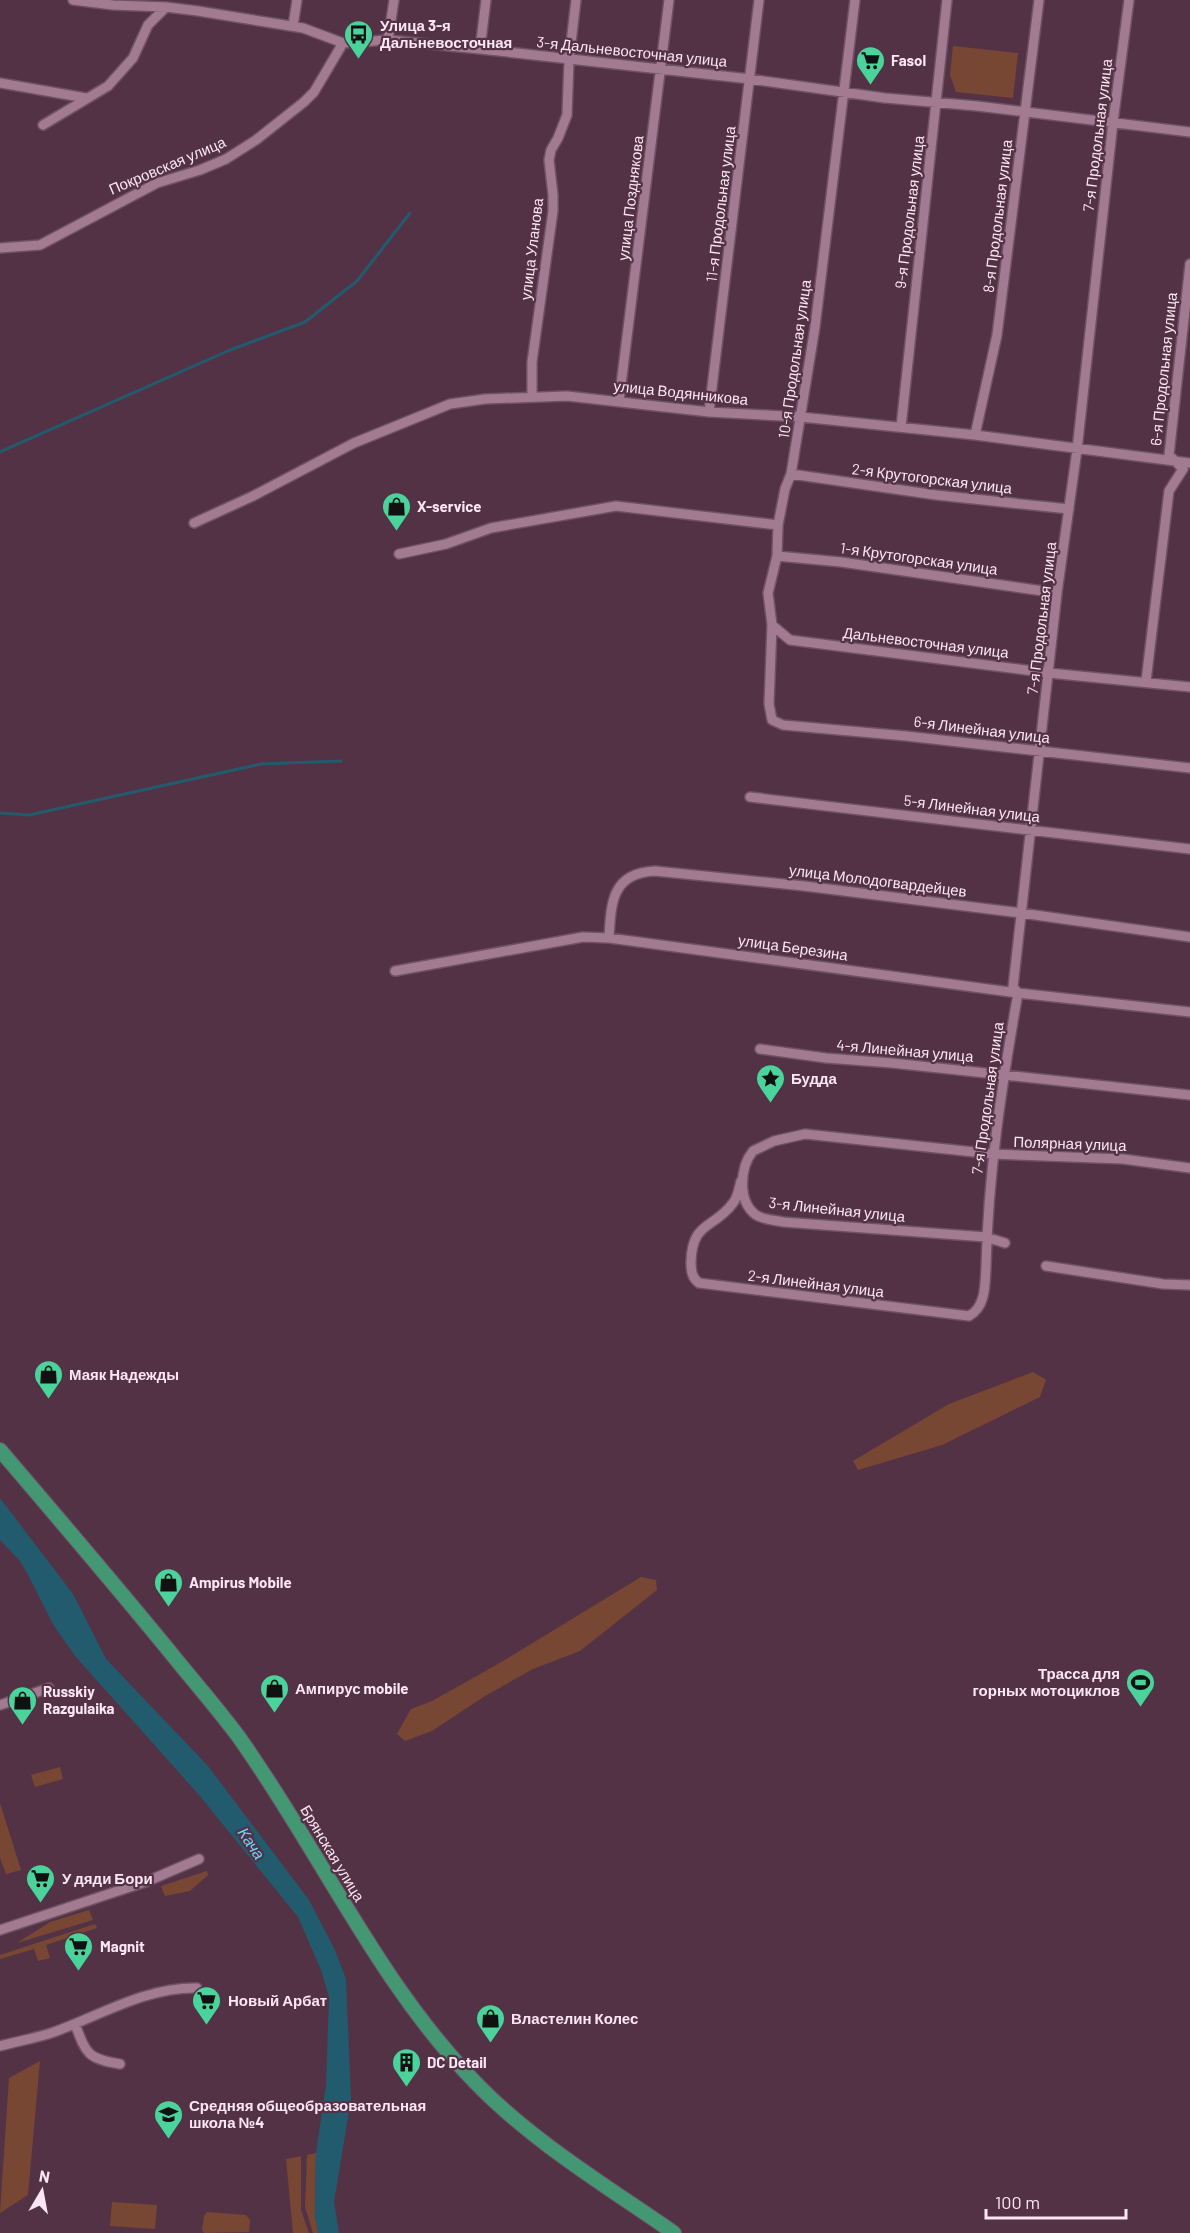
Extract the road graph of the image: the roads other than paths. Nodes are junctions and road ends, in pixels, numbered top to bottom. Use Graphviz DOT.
graph roads {
  1 [pos="73,0"];
  2 [pos="200,0"];
  3 [pos="297,0"];
  4 [pos="394,0"];
  5 [pos="486,0"];
  6 [pos="576,0"];
  7 [pos="669,0"];
  8 [pos="759,0"];
  9 [pos="855,0"];
  10 [pos="947,0"];
  11 [pos="1039,0"];
  12 [pos="1129,0"];
  13 [pos="113,2"];
  14 [pos="166,6"];
  15 [pos="198,11"];
  16 [pos="293,26"];
  17 [pos="388,40"];
  18 [pos="343,43"];
  19 [pos="480,49"];
  20 [pos="569,60"];
  21 [pos="661,70"];
  22 [pos="750,79"];
  23 [pos="0,82"];
  24 [pos="844,92"];
  25 [pos="86,98"];
  26 [pos="937,102"];
  27 [pos="1026,112"];
  28 [pos="1113,122"];
  29 [pos="43,125"];
  30 [pos="1190,132"];
  31 [pos="0,248"];
  32 [pos="1190,264"];
  33 [pos="532,397"];
  34 [pos="620,401"];
  35 [pos="710,412"];
  36 [pos="801,417"];
  37 [pos="901,427"];
  38 [pos="975,435"];
  39 [pos="1077,450"];
  40 [pos="1176,461"];
  41 [pos="1190,463"];
  42 [pos="791,474"];
  43 [pos="1069,509"];
  44 [pos="194,523"];
  45 [pos="778,525"];
  46 [pos="399,554"];
  47 [pos="777,556"];
  48 [pos="1057,593"];
  49 [pos="772,625"];
  50 [pos="1049,673"];
  51 [pos="1146,681"];
  52 [pos="1190,687"];
  53 [pos="772,720"];
  54 [pos="1041,751"];
  55 [pos="1190,768"];
  56 [pos="750,797"];
  57 [pos="1031,830"];
  58 [pos="1190,849"];
  59 [pos="1021,913"];
  60 [pos="609,938"];
  61 [pos="1190,938"];
  62 [pos="394,971"];
  63 [pos="1018,993"];
  64 [pos="1190,1012"];
  65 [pos="760,1049"];
  66 [pos="1004,1074"];
  67 [pos="1190,1095"];
  68 [pos="993,1155"];
  69 [pos="1190,1167"];
  70 [pos="741,1181"];
  71 [pos="986,1237"];
  72 [pos="1005,1243"];
  73 [pos="1046,1266"];
  74 [pos="1190,1285"];
  75 [pos="0,1450"];
  76 [pos="49,1688"];
  77 [pos="0,1705"];
  78 [pos="199,1859"];
  79 [pos="0,1930"];
  80 [pos="197,1988"];
  81 [pos="75,2024"];
  82 [pos="0,2046"];
  83 [pos="120,2064"];
  84 [pos="674,2233"];
  1 -- 13 [label="street, 3-я Дальневосточная улица"];
  2 -- 15 [label="street"];
  3 -- 16 [label="street"];
  4 -- 17 [label="street"];
  5 -- 19 [label="street"];
  6 -- 20 [label="street, улица Уланова"];
  7 -- 21 [label="street, улица Позднякова"];
  8 -- 22 [label="street, 11-я Продольная улица"];
  9 -- 24 [label="street, 10-я Продольная улица"];
  10 -- 26 [label="street, 9-я Продольная улица"];
  11 -- 27 [label="street, 8-я Продольная улица"];
  12 -- 28 [label="street, 7-я Продольная улица"];
  13 -- 14 [label="street, 3-я Дальневосточная улица"];
  14 -- 15 [label="street, 3-я Дальневосточная улица"];
  14 -- 25 [label="street"];
  15 -- 16 [label="street, 3-я Дальневосточная улица"];
  16 -- 18 [label="street, 3-я Дальневосточная улица"];
  17 -- 18 [label="street, 3-я Дальневосточная улица"];
  17 -- 19 [label="street, 3-я Дальневосточная улица"];
  18 -- 31 [label="street, Покровская улица"];
  19 -- 20 [label="street, 3-я Дальневосточная улица"];
  20 -- 21 [label="street, 3-я Дальневосточная улица"];
  20 -- 33 [label="street, улица Уланова"];
  21 -- 22 [label="street, 3-я Дальневосточная улица"];
  21 -- 34 [label="street, улица Позднякова"];
  22 -- 24 [label="street, 3-я Дальневосточная улица"];
  22 -- 35 [label="street, 11-я Продольная улица"];
  23 -- 25 [label="street"];
  24 -- 26 [label="street, 3-я Дальневосточная улица"];
  24 -- 36 [label="street, 10-я Продольная улица"];
  25 -- 29 [label="street"];
  26 -- 27 [label="street, 3-я Дальневосточная улица"];
  26 -- 37 [label="street, 9-я Продольная улица"];
  27 -- 28 [label="street, 3-я Дальневосточная улица"];
  27 -- 38 [label="street, 8-я Продольная улица"];
  28 -- 30 [label="street, 3-я Дальневосточная улица"];
  28 -- 39 [label="street, 7-я Продольная улица"];
  32 -- 40 [label="street, 6-я Продольная улица"];
  33 -- 34 [label="street, улица Водянникова"];
  33 -- 44 [label="street, улица Водянникова"];
  34 -- 35 [label="street, улица Водянникова"];
  35 -- 36 [label="street, улица Водянникова"];
  36 -- 37 [label="street, улица Водянникова"];
  36 -- 42 [label="street, 10-я Продольная улица"];
  37 -- 38 [label="street, улица Водянникова"];
  38 -- 39 [label="street, улица Водянникова"];
  39 -- 40 [label="street, улица Водянникова"];
  39 -- 43 [label="street, 7-я Продольная улица"];
  40 -- 41 [label="street, улица Водянникова"];
  40 -- 51 [label="street, 6-я Продольная улица"];
  42 -- 43 [label="street, 2-я Крутогорская улица"];
  42 -- 45 [label="street, 10-я Продольная улица"];
  43 -- 48 [label="street, 7-я Продольная улица"];
  45 -- 46 [label="street"];
  45 -- 47 [label="street, 10-я Продольная улица"];
  47 -- 48 [label="street, 1-я Крутогорская улица"];
  47 -- 49 [label="street, 10-я Продольная улица"];
  48 -- 50 [label="street, 7-я Продольная улица"];
  49 -- 50 [label="street, Дальневосточная улица"];
  49 -- 53 [label="street, 10-я Продольная улица"];
  50 -- 51 [label="street, Дальневосточная улица"];
  50 -- 54 [label="street, 7-я Продольная улица"];
  51 -- 52 [label="street, Дальневосточная улица"];
  53 -- 54 [label="street, 6-я Линейная улица"];
  54 -- 55 [label="street, 6-я Линейная улица"];
  54 -- 57 [label="street, 7-я Продольная улица"];
  56 -- 57 [label="street, 5-я Линейная улица"];
  57 -- 58 [label="street, 5-я Линейная улица"];
  57 -- 59 [label="street, 7-я Продольная улица"];
  59 -- 60 [label="street, улица Молодогвардейцев"];
  59 -- 61 [label="street, улица Молодогвардейцев"];
  59 -- 63 [label="street, 7-я Продольная улица"];
  60 -- 62 [label="street, улица Березина"];
  60 -- 63 [label="street, улица Березина"];
  63 -- 64 [label="street, улица Березина"];
  63 -- 66 [label="street, 7-я Продольная улица"];
  65 -- 66 [label="street, 4-я Линейная улица"];
  66 -- 67 [label="street, 4-я Линейная улица"];
  66 -- 68 [label="street, 7-я Продольная улица"];
  68 -- 69 [label="street, Полярная улица"];
  68 -- 70 [label="street, Полярная улица"];
  68 -- 71 [label="street, 7-я Продольная улица"];
  70 -- 71 [label="street, 3-я Линейная улица"];
  70 -- 71 [label="street, 2-я Линейная улица"];
  71 -- 72 [label="street, 3-я Линейная улица"];
  73 -- 74 [label="street"];
  75 -- 84 [label="highway, Брянская улица"];
  76 -- 77 [label="street"];
  78 -- 79 [label="street"];
  80 -- 81 [label="street"];
  81 -- 82 [label="street"];
  81 -- 83 [label="street"];
}
